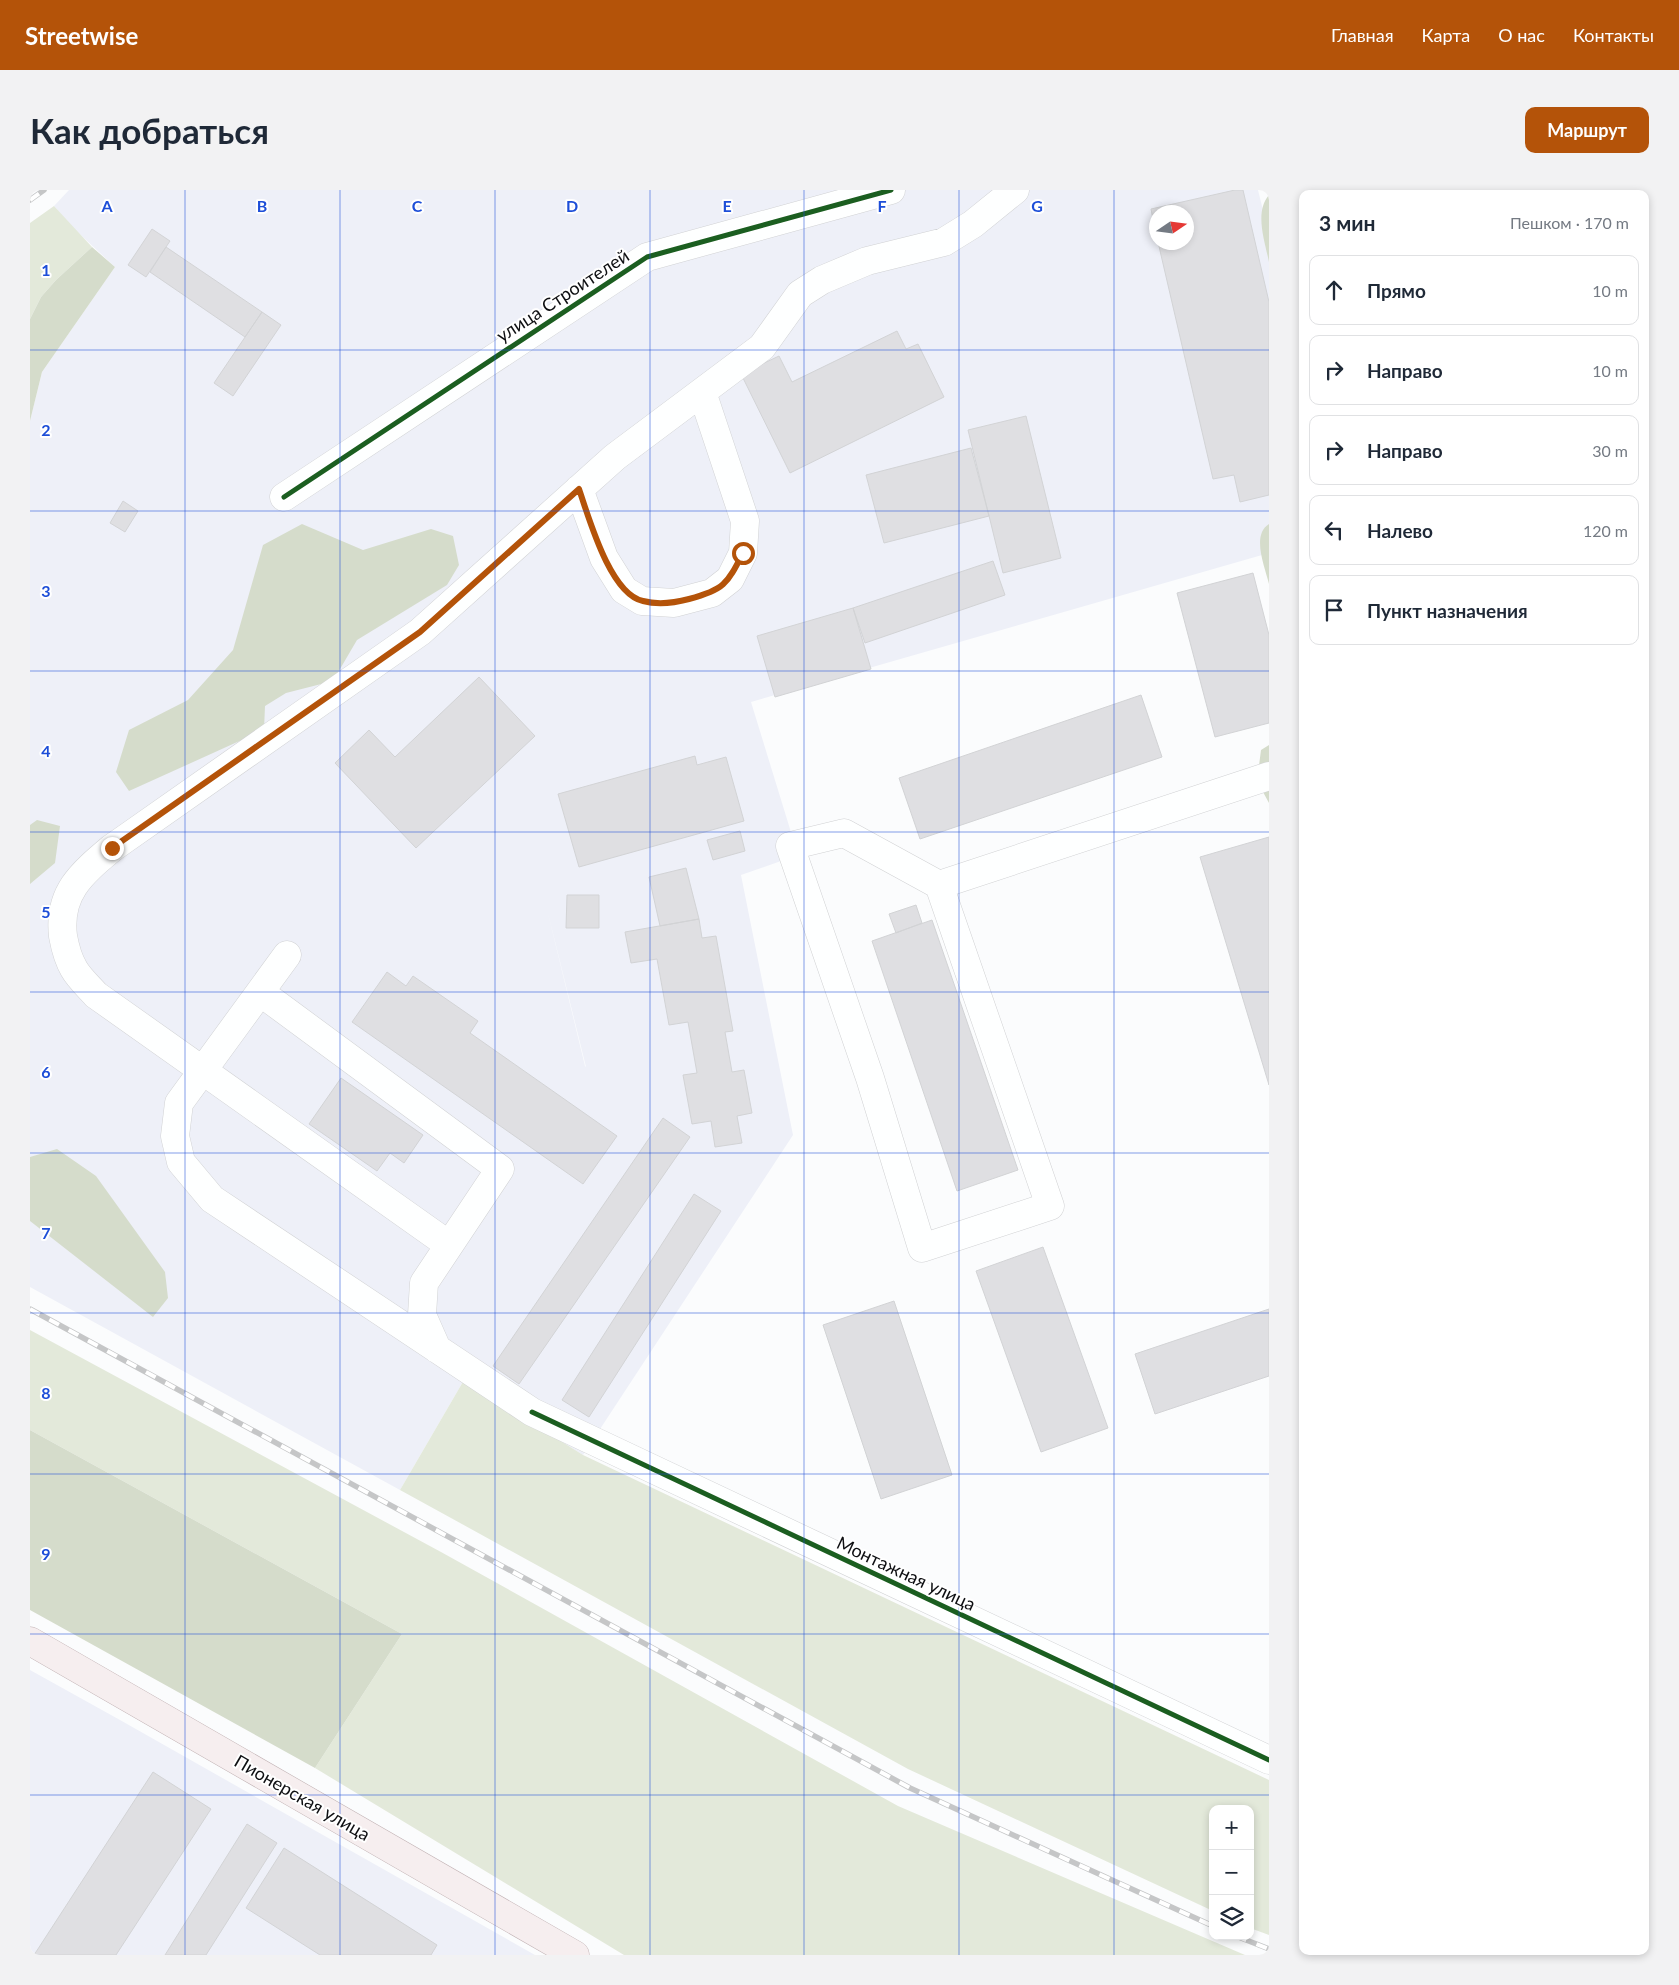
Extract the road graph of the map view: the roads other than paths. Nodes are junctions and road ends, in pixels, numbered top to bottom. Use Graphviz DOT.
graph roads {
  1 [pos="891,190"];
  2 [pos="1015,190"];
  3 [pos="702,392"];
  4 [pos="579,489"];
  5 [pos="284,497"];
  6 [pos="1269,776"];
  7 [pos="939,884"];
  8 [pos="287,955"];
  9 [pos="260,992"];
  10 [pos="202,1072"];
  11 [pos="449,1245"];
  12 [pos="437,1349"];
  13 [pos="30,1641"];
  14 [pos="1269,1760"];
  15 [pos="574,1955"];
  1 -- 5 [label="street, улица Строителей"];
  2 -- 3 [label="street"];
  3 -- 4 [label="street"];
  3 -- 4 [label="street"];
  4 -- 10 [label="street"];
  6 -- 7 [label="street"];
  7 -- 7 [label="street"];
  8 -- 9 [label="street, Монтажная улица"];
  9 -- 10 [label="street, Монтажная улица"];
  9 -- 11 [label="street"];
  10 -- 11 [label="street"];
  10 -- 12 [label="street, Монтажная улица"];
  11 -- 12 [label="street"];
  12 -- 14 [label="street, Монтажная улица"];
  13 -- 15 [label="main road, Пионерская улица"];
}
